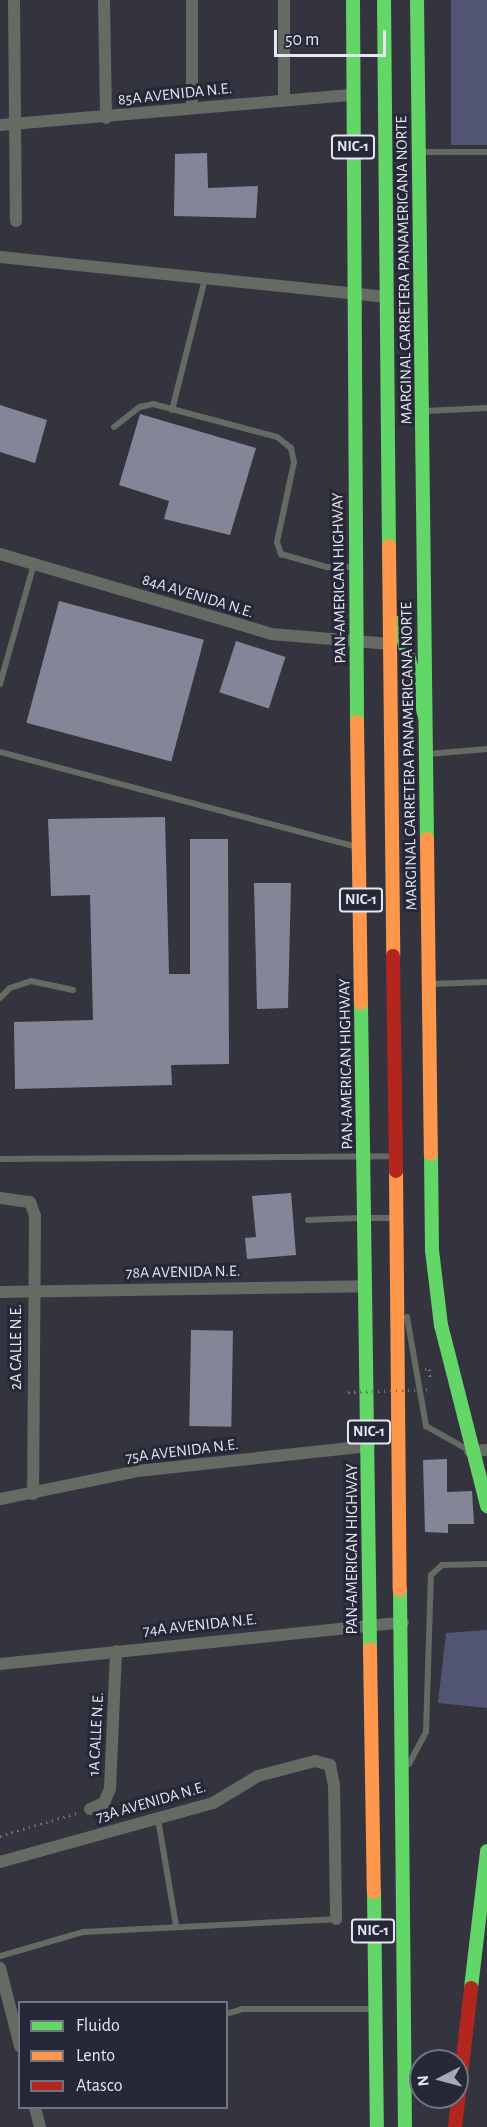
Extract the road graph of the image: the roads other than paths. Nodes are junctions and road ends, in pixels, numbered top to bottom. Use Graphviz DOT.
graph roads {
  1 [pos="15,0"];
  2 [pos="104,0"];
  3 [pos="192,0"];
  4 [pos="284,0"];
  5 [pos="353,0"];
  6 [pos="384,0"];
  7 [pos="417,0"];
  8 [pos="353,95"];
  9 [pos="284,99"];
  10 [pos="192,108"];
  11 [pos="106,118"];
  12 [pos="17,124"];
  13 [pos="0,125"];
  14 [pos="420,152"];
  15 [pos="487,152"];
  16 [pos="16,221"];
  17 [pos="0,257"];
  18 [pos="205,279"];
  19 [pos="352,294"];
  20 [pos="387,297"];
  21 [pos="487,408"];
  22 [pos="172,410"];
  23 [pos="422,411"];
  24 [pos="114,427"];
  25 [pos="0,554"];
  26 [pos="34,564"];
  27 [pos="355,567"];
  28 [pos="392,599"];
  29 [pos="356,643"];
  30 [pos="392,644"];
  31 [pos="0,684"];
  32 [pos="425,717"];
  33 [pos="487,749"];
  34 [pos="0,752"];
  35 [pos="426,754"];
  36 [pos="360,848"];
  37 [pos="487,982"];
  38 [pos="429,984"];
  39 [pos="73,990"];
  40 [pos="0,998"];
  41 [pos="396,1156"];
  42 [pos="364,1157"];
  43 [pos="0,1159"];
  44 [pos="0,1198"];
  45 [pos="365,1218"];
  46 [pos="396,1218"];
  47 [pos="308,1220"];
  48 [pos="398,1261"];
  49 [pos="366,1286"];
  50 [pos="32,1290"];
  51 [pos="0,1292"];
  52 [pos="369,1446"];
  53 [pos="487,1450"];
  54 [pos="470,1451"];
  55 [pos="33,1494"];
  56 [pos="0,1499"];
  57 [pos="487,1506"];
  58 [pos="487,1564"];
  59 [pos="403,1622"];
  60 [pos="368,1624"];
  61 [pos="116,1651"];
  62 [pos="0,1664"];
  63 [pos="404,1771"];
  64 [pos="90,1809"];
  65 [pos="158,1818"];
  66 [pos="487,1851"];
  67 [pos="0,1862"];
  68 [pos="336,1919"];
  69 [pos="176,1925"];
  70 [pos="481,1947"];
  71 [pos="0,1956"];
  72 [pos="0,1968"];
  73 [pos="5,2008"];
  74 [pos="374,2009"];
  75 [pos="228,2013"];
  76 [pos="18,2041"];
  77 [pos="35,2109"];
  78 [pos="40,2127"];
  79 [pos="377,2127"];
  80 [pos="405,2127"];
  81 [pos="455,2127"];
  1 -- 12 [label="street"];
  2 -- 11 [label="street"];
  3 -- 10 [label="street"];
  4 -- 9 [label="street"];
  5 -- 8 [label="main road, PAN-AMERICAN HIGHWAY / NIC-1"];
  6 -- 20 [label="main road, NIC-1"];
  7 -- 14 [label="main road, MARGINAL CARRETERA PANAMERICANA NORTE"];
  8 -- 9 [label="street, 85A AVENIDA N.E."];
  8 -- 19 [label="main road, PAN-AMERICAN HIGHWAY / NIC-1"];
  9 -- 10 [label="street, 85A AVENIDA N.E."];
  10 -- 11 [label="street, 85A AVENIDA N.E."];
  11 -- 12 [label="street, 85A AVENIDA N.E."];
  12 -- 13 [label="street, 85A AVENIDA N.E."];
  12 -- 16 [label="street"];
  14 -- 15 [label="lane"];
  14 -- 23 [label="main road, MARGINAL CARRETERA PANAMERICANA NORTE"];
  17 -- 18 [label="street"];
  18 -- 19 [label="street"];
  18 -- 22 [label="lane"];
  19 -- 20 [label="street"];
  19 -- 27 [label="main road, PAN-AMERICAN HIGHWAY / NIC-1"];
  20 -- 28 [label="main road, NIC-1"];
  21 -- 23 [label="lane"];
  22 -- 24 [label="lane"];
  22 -- 27 [label="lane"];
  23 -- 32 [label="main road, MARGINAL CARRETERA PANAMERICANA NORTE"];
  25 -- 26 [label="street, 84A AVENIDA N.E."];
  26 -- 29 [label="street, 84A AVENIDA N.E."];
  26 -- 31 [label="lane"];
  27 -- 29 [label="main road, PAN-AMERICAN HIGHWAY / NIC-1"];
  28 -- 30 [label="main road, NIC-1"];
  28 -- 32 [label="main road"];
  29 -- 30 [label="street, 84A AVENIDA N.E."];
  29 -- 36 [label="main road, PAN-AMERICAN HIGHWAY / NIC-1"];
  30 -- 41 [label="main road, NIC-1"];
  32 -- 35 [label="main road, MARGINAL CARRETERA PANAMERICANA NORTE"];
  33 -- 35 [label="lane"];
  34 -- 36 [label="lane"];
  35 -- 38 [label="main road, MARGINAL CARRETERA PANAMERICANA NORTE"];
  36 -- 42 [label="main road, PAN-AMERICAN HIGHWAY / NIC-1"];
  37 -- 38 [label="lane"];
  38 -- 54 [label="main road, MARGINAL CARRETERA PANAMERICANA NORTE"];
  39 -- 40 [label="lane"];
  41 -- 42 [label="lane"];
  41 -- 46 [label="main road, NIC-1"];
  42 -- 43 [label="lane"];
  42 -- 45 [label="main road, PAN-AMERICAN HIGHWAY / NIC-1"];
  44 -- 50 [label="street, 2A CALLE N.E."];
  45 -- 46 [label="lane"];
  45 -- 47 [label="lane"];
  45 -- 49 [label="main road, PAN-AMERICAN HIGHWAY / NIC-1"];
  46 -- 48 [label="main road, NIC-1"];
  48 -- 54 [label="lane"];
  48 -- 59 [label="main road, NIC-1"];
  49 -- 50 [label="street, 78A AVENIDA N.E."];
  49 -- 52 [label="main road, PAN-AMERICAN HIGHWAY / NIC-1"];
  50 -- 51 [label="street, 78A AVENIDA N.E."];
  50 -- 55 [label="street, 2A CALLE N.E."];
  52 -- 55 [label="street, 75A AVENIDA N.E."];
  52 -- 60 [label="main road, PAN-AMERICAN HIGHWAY / NIC-1"];
  53 -- 54 [label="street"];
  54 -- 57 [label="main road, MARGINAL CARRETERA PANAMERICANA NORTE"];
  55 -- 56 [label="street, 75A AVENIDA N.E."];
  58 -- 63 [label="lane"];
  59 -- 60 [label="street, 74A AVENIDA N.E."];
  59 -- 63 [label="main road, NIC-1"];
  60 -- 61 [label="street, 74A AVENIDA N.E."];
  60 -- 74 [label="main road, PAN-AMERICAN HIGHWAY / NIC-1"];
  61 -- 62 [label="street, 74A AVENIDA N.E."];
  61 -- 64 [label="street, 1A CALLE N.E."];
  63 -- 80 [label="main road, NIC-1"];
  65 -- 67 [label="street, 73A AVENIDA N.E."];
  65 -- 68 [label="street, 73A AVENIDA N.E."];
  65 -- 69 [label="lane"];
  66 -- 70 [label="main road"];
  68 -- 69 [label="lane"];
  69 -- 71 [label="lane"];
  70 -- 81 [label="main road"];
  72 -- 73 [label="street"];
  73 -- 76 [label="street"];
  74 -- 75 [label="lane"];
  74 -- 79 [label="main road, PAN-AMERICAN HIGHWAY / NIC-1"];
  77 -- 78 [label="street"];
}
